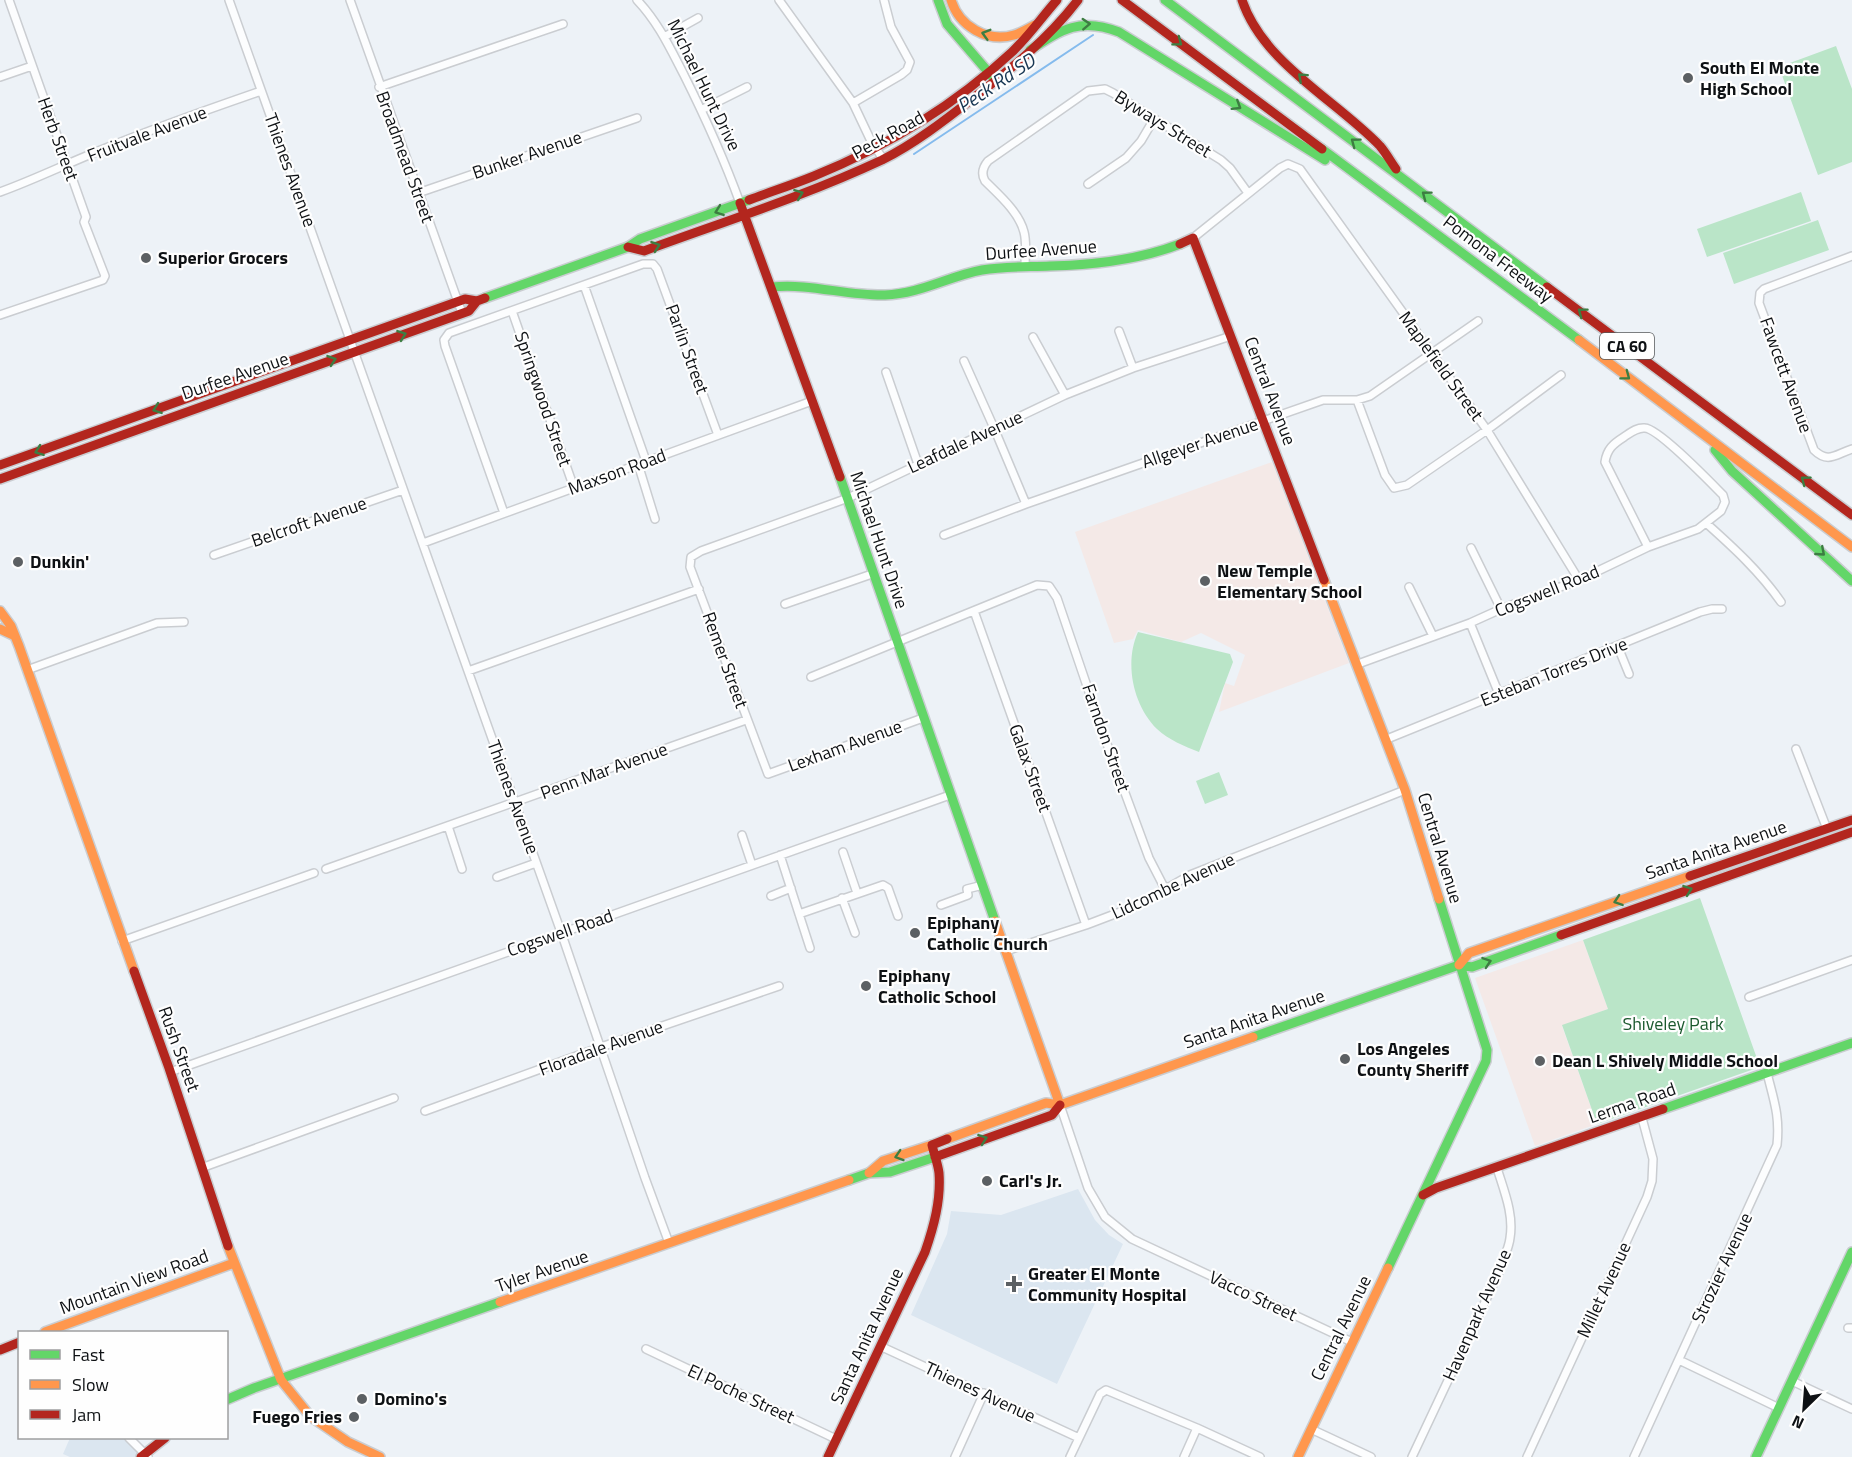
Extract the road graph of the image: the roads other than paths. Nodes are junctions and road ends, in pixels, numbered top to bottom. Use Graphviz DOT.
graph roads {
  1 [pos="9,0"];
  2 [pos="229,0"];
  3 [pos="350,0"];
  4 [pos="637,0"];
  5 [pos="779,0"];
  6 [pos="884,0"];
  7 [pos="938,0"];
  8 [pos="951,0"];
  9 [pos="1057,0"];
  10 [pos="1078,0"];
  11 [pos="1122,0"];
  12 [pos="1165,0"];
  13 [pos="1242,0"];
  14 [pos="698,18"];
  15 [pos="563,24"];
  16 [pos="1035,25"];
  17 [pos="664,37"];
  18 [pos="1030,50"];
  19 [pos="32,66"];
  20 [pos="988,73"];
  21 [pos="0,77"];
  22 [pos="996,81"];
  23 [pos="379,87"];
  24 [pos="747,87"];
  25 [pos="261,91"];
  26 [pos="853,103"];
  27 [pos="701,110"];
  28 [pos="637,118"];
  29 [pos="1154,119"];
  30 [pos="875,148"];
  31 [pos="883,159"];
  32 [pos="1288,164"];
  33 [pos="68,165"];
  34 [pos="1402,177"];
  35 [pos="1088,184"];
  36 [pos="0,192"];
  37 [pos="418,193"];
  38 [pos="1248,193"];
  39 [pos="1394,202"];
  40 [pos="740,203"];
  41 [pos="744,214"];
  42 [pos="1193,238"];
  43 [pos="628,247"];
  44 [pos="1852,256"];
  45 [pos="1025,266"];
  46 [pos="584,285"];
  47 [pos="772,287"];
  48 [pos="457,301"];
  49 [pos="477,301"];
  50 [pos="512,311"];
  51 [pos="462,314"];
  52 [pos="0,315"];
  53 [pos="1478,321"];
  54 [pos="1119,332"];
  55 [pos="1232,336"];
  56 [pos="1033,337"];
  57 [pos="351,340"];
  58 [pos="355,352"];
  59 [pos="1431,353"];
  60 [pos="964,361"];
  61 [pos="1133,368"];
  62 [pos="886,372"];
  63 [pos="1561,375"];
  64 [pos="1065,395"];
  65 [pos="1357,400"];
  66 [pos="812,401"];
  67 [pos="1264,421"];
  68 [pos="994,428"];
  69 [pos="1487,430"];
  70 [pos="718,435"];
  71 [pos="1706,437"];
  72 [pos="1852,449"];
  73 [pos="642,463"];
  74 [pos="918,464"];
  75 [pos="0,465"];
  76 [pos="0,479"];
  77 [pos="574,488"];
  78 [pos="403,490"];
  79 [pos="848,498"];
  80 [pos="1026,504"];
  81 [pos="504,513"];
  82 [pos="1852,515"];
  83 [pos="655,519"];
  84 [pos="1706,524"];
  85 [pos="944,535"];
  86 [pos="423,543"];
  87 [pos="1648,547"];
  88 [pos="1852,547"];
  89 [pos="1471,548"];
  90 [pos="701,551"];
  91 [pos="214,555"];
  92 [pos="873,574"];
  93 [pos="1579,580"];
  94 [pos="1852,581"];
  95 [pos="1409,587"];
  96 [pos="699,589"];
  97 [pos="1781,602"];
  98 [pos="785,604"];
  99 [pos="1501,609"];
  100 [pos="1722,609"];
  101 [pos="0,611"];
  102 [pos="974,611"];
  103 [pos="184,622"];
  104 [pos="1470,623"];
  105 [pos="0,629"];
  106 [pos="15,636"];
  107 [pos="1433,636"];
  108 [pos="897,643"];
  109 [pos="1618,646"];
  110 [pos="1358,664"];
  111 [pos="27,670"];
  112 [pos="468,671"];
  113 [pos="1629,674"];
  114 [pos="811,677"];
  115 [pos="1499,694"];
  116 [pos="923,718"];
  117 [pos="746,720"];
  118 [pos="1386,739"];
  119 [pos="1796,749"];
  120 [pos="768,774"];
  121 [pos="1405,790"];
  122 [pos="951,795"];
  123 [pos="514,803"];
  124 [pos="1852,820"];
  125 [pos="448,826"];
  126 [pos="1827,829"];
  127 [pos="1852,832"];
  128 [pos="742,835"];
  129 [pos="843,852"];
  130 [pos="780,855"];
  131 [pos="536,863"];
  132 [pos="1728,864"];
  133 [pos="752,865"];
  134 [pos="326,869"];
  135 [pos="462,869"];
  136 [pos="314,873"];
  137 [pos="1731,875"];
  138 [pos="497,877"];
  139 [pos="983,885"];
  140 [pos="791,888"];
  141 [pos="1165,889"];
  142 [pos="857,893"];
  143 [pos="771,896"];
  144 [pos="842,898"];
  145 [pos="941,905"];
  146 [pos="799,914"];
  147 [pos="898,916"];
  148 [pos="1086,925"];
  149 [pos="561,932"];
  150 [pos="855,933"];
  151 [pos="122,941"];
  152 [pos="810,948"];
  153 [pos="1006,951"];
  154 [pos="1852,960"];
  155 [pos="1459,965"];
  156 [pos="778,986"];
  157 [pos="1749,997"];
  158 [pos="1852,1043"];
  159 [pos="601,1047"];
  160 [pos="170,1072"];
  161 [pos="1767,1073"];
  162 [pos="394,1098"];
  163 [pos="1060,1105"];
  164 [pos="425,1111"];
  165 [pos="1642,1118"];
  166 [pos="932,1145"];
  167 [pos="935,1157"];
  168 [pos="204,1167"];
  169 [pos="1497,1168"];
  170 [pos="869,1173"];
  171 [pos="1423,1195"];
  172 [pos="669,1243"];
  173 [pos="1851,1255"];
  174 [pos="234,1263"];
  175 [pos="48,1331"];
  176 [pos="1352,1342"];
  177 [pos="18,1343"];
  178 [pos="880,1346"];
  179 [pos="646,1349"];
  180 [pos="0,1350"];
  181 [pos="1679,1360"];
  182 [pos="281,1380"];
  183 [pos="1792,1381"];
  184 [pos="984,1394"];
  185 [pos="228,1399"];
  186 [pos="1779,1408"];
  187 [pos="1852,1409"];
  188 [pos="1197,1428"];
  189 [pos="1311,1429"];
  190 [pos="1079,1438"];
  191 [pos="131,1439"];
  192 [pos="163,1439"];
  193 [pos="836,1439"];
  194 [pos="145,1456"];
  195 [pos="380,1457"];
  196 [pos="828,1457"];
  197 [pos="955,1457"];
  198 [pos="1070,1457"];
  199 [pos="1184,1457"];
  200 [pos="1260,1457"];
  201 [pos="1298,1457"];
  202 [pos="1371,1457"];
  203 [pos="1412,1457"];
  204 [pos="1527,1457"];
  205 [pos="1634,1457"];
  206 [pos="1756,1457"];
  1 -- 19 [label="street, Herb Street"];
  2 -- 25 [label="street, Thienes Avenue"];
  3 -- 23 [label="street, Broadmead Street"];
  4 -- 17 [label="street, Michael Hunt Drive"];
  5 -- 26 [label="street"];
  6 -- 26 [label="street"];
  7 -- 20 [label="main road"];
  16 -- 8 [label="main road, one-way"];
  9 -- 16 [label="main road, Peck Road"];
  10 -- 18 [label="main road, Peck Road"];
  11 -- 39 [label="main road, Pomona Freeway / CA 60, one-way"];
  34 -- 12 [label="main road, Pomona Freeway / CA 60, one-way"];
  34 -- 13 [label="main road, one-way"];
  14 -- 17 [label="street"];
  15 -- 23 [label="street"];
  16 -- 20 [label="main road, Peck Road"];
  17 -- 27 [label="street, Michael Hunt Drive"];
  18 -- 22 [label="main road, Peck Road"];
  18 -- 39 [label="main road, one-way"];
  19 -- 21 [label="street"];
  19 -- 33 [label="street, Herb Street"];
  20 -- 22 [label="main road"];
  20 -- 30 [label="main road, Peck Road"];
  22 -- 31 [label="main road, Peck Road"];
  23 -- 37 [label="street, Broadmead Street"];
  24 -- 27 [label="street"];
  25 -- 33 [label="street, Fruitvale Avenue"];
  25 -- 57 [label="street, Thienes Avenue"];
  26 -- 30 [label="street"];
  27 -- 40 [label="street, Michael Hunt Drive"];
  28 -- 37 [label="street, Bunker Avenue"];
  29 -- 35 [label="street"];
  29 -- 38 [label="street, Byways Street"];
  29 -- 45 [label="street, Byways Street"];
  30 -- 31 [label="street"];
  30 -- 40 [label="main road, Peck Road"];
  41 -- 31 [label="main road, Peck Road, one-way"];
  32 -- 38 [label="street, Durfee Avenue"];
  32 -- 59 [label="street, Maplefield Street"];
  33 -- 36 [label="street, Fruitvale Avenue"];
  33 -- 52 [label="street, Herb Street"];
  82 -- 34 [label="main road, Pomona Freeway / CA 60, one-way"];
  37 -- 48 [label="street, Broadmead Street"];
  38 -- 42 [label="street, Durfee Avenue"];
  39 -- 71 [label="main road, Pomona Freeway / CA 60, one-way"];
  40 -- 41 [label="main road, Michael Hunt Drive"];
  40 -- 43 [label="main road, Durfee Avenue, one-way"];
  43 -- 41 [label="main road, Durfee Avenue, one-way"];
  41 -- 47 [label="main road, Michael Hunt Drive"];
  42 -- 45 [label="main road, Durfee Avenue"];
  42 -- 55 [label="main road, Central Avenue"];
  43 -- 49 [label="main road, Durfee Avenue"];
  44 -- 72 [label="street, Fawcett Avenue"];
  45 -- 47 [label="main road, Durfee Avenue"];
  46 -- 50 [label="street"];
  46 -- 70 [label="street, Parlin Street"];
  46 -- 73 [label="street"];
  47 -- 66 [label="main road, Michael Hunt Drive"];
  48 -- 49 [label="main road, Durfee Avenue"];
  48 -- 51 [label="street, Broadmead Street"];
  48 -- 57 [label="main road, Durfee Avenue"];
  49 -- 51 [label="main road, Durfee Avenue"];
  50 -- 77 [label="street, Springwood Street"];
  50 -- 81 [label="street"];
  58 -- 51 [label="main road, Durfee Avenue, one-way"];
  53 -- 59 [label="street, Allgeyer Avenue"];
  54 -- 61 [label="street"];
  55 -- 61 [label="street, Leafdale Avenue"];
  55 -- 67 [label="main road, Central Avenue"];
  56 -- 64 [label="street"];
  57 -- 58 [label="street, Thienes Avenue"];
  57 -- 75 [label="main road, Durfee Avenue, one-way"];
  76 -- 58 [label="main road, Durfee Avenue, one-way"];
  58 -- 78 [label="street, Thienes Avenue"];
  59 -- 65 [label="street, Allgeyer Avenue"];
  59 -- 69 [label="street, Maplefield Street"];
  60 -- 68 [label="street"];
  61 -- 64 [label="street, Leafdale Avenue"];
  62 -- 74 [label="street"];
  63 -- 69 [label="street"];
  64 -- 68 [label="street, Leafdale Avenue"];
  65 -- 67 [label="street, Allgeyer Avenue"];
  65 -- 69 [label="street"];
  66 -- 70 [label="street, Maxson Road"];
  66 -- 79 [label="main road, Michael Hunt Drive"];
  67 -- 80 [label="street, Allgeyer Avenue"];
  67 -- 110 [label="main road, Central Avenue"];
  68 -- 74 [label="street, Leafdale Avenue"];
  68 -- 80 [label="street"];
  69 -- 93 [label="street, Maplefield Street"];
  70 -- 73 [label="street, Maxson Road"];
  71 -- 88 [label="main road, Pomona Freeway / CA 60"];
  71 -- 94 [label="main road, one-way"];
  73 -- 77 [label="street, Maxson Road"];
  73 -- 83 [label="street"];
  74 -- 79 [label="street, Leafdale Avenue"];
  77 -- 81 [label="street, Maxson Road"];
  78 -- 86 [label="street, Thienes Avenue"];
  78 -- 91 [label="street, Belcroft Avenue"];
  79 -- 90 [label="street, Leafdale Avenue"];
  79 -- 92 [label="main road, Michael Hunt Drive"];
  80 -- 85 [label="street, Allgeyer Avenue"];
  81 -- 86 [label="street, Maxson Road"];
  84 -- 87 [label="street, Cogswell Road"];
  84 -- 87 [label="street, Cogswell Road"];
  84 -- 97 [label="street"];
  86 -- 112 [label="street, Thienes Avenue"];
  87 -- 93 [label="street, Cogswell Road"];
  89 -- 99 [label="street"];
  90 -- 96 [label="street, Remer Street"];
  92 -- 98 [label="street"];
  92 -- 108 [label="main road, Michael Hunt Drive"];
  93 -- 99 [label="street, Cogswell Road"];
  95 -- 107 [label="street"];
  96 -- 112 [label="street"];
  96 -- 117 [label="street, Remer Street"];
  99 -- 104 [label="street, Cogswell Road"];
  100 -- 109 [label="street, Esteban Torres Drive"];
  101 -- 106 [label="main road, Rush Street"];
  102 -- 108 [label="street"];
  102 -- 141 [label="street, Farndon Street"];
  102 -- 148 [label="street, Galax Street"];
  103 -- 111 [label="street"];
  104 -- 107 [label="street, Cogswell Road"];
  104 -- 115 [label="street"];
  105 -- 106 [label="main road"];
  106 -- 111 [label="main road, Rush Street"];
  107 -- 110 [label="street, Cogswell Road"];
  108 -- 114 [label="street"];
  108 -- 116 [label="main road, Michael Hunt Drive"];
  109 -- 113 [label="street"];
  109 -- 115 [label="street, Esteban Torres Drive"];
  110 -- 118 [label="main road, Central Avenue"];
  111 -- 151 [label="main road, Rush Street"];
  112 -- 123 [label="street, Thienes Avenue"];
  115 -- 118 [label="street, Esteban Torres Drive"];
  116 -- 120 [label="street, Lexham Avenue"];
  116 -- 122 [label="main road, Michael Hunt Drive"];
  117 -- 120 [label="street, Remer Street"];
  117 -- 123 [label="street, Penn Mar Avenue"];
  118 -- 121 [label="main road, Central Avenue"];
  119 -- 126 [label="street"];
  121 -- 141 [label="street, Lidcombe Avenue"];
  121 -- 155 [label="main road, Central Avenue"];
  122 -- 130 [label="street, Cogswell Road"];
  122 -- 139 [label="main road, Michael Hunt Drive"];
  123 -- 125 [label="street, Penn Mar Avenue"];
  123 -- 131 [label="street, Thienes Avenue"];
  124 -- 126 [label="main road, Santa Anita Avenue"];
  125 -- 134 [label="street, Penn Mar Avenue"];
  125 -- 135 [label="street"];
  126 -- 132 [label="main road, Santa Anita Avenue"];
  127 -- 137 [label="main road, Santa Anita Avenue"];
  128 -- 133 [label="street"];
  129 -- 142 [label="street"];
  130 -- 133 [label="street, Cogswell Road"];
  130 -- 140 [label="street"];
  131 -- 138 [label="street"];
  131 -- 149 [label="street, Thienes Avenue"];
  132 -- 137 [label="main road"];
  132 -- 155 [label="main road, Santa Anita Avenue, one-way"];
  133 -- 149 [label="street, Cogswell Road"];
  136 -- 151 [label="street"];
  155 -- 137 [label="main road, Santa Anita Avenue, one-way"];
  139 -- 145 [label="street"];
  139 -- 153 [label="main road, Michael Hunt Drive"];
  140 -- 143 [label="street"];
  140 -- 146 [label="street"];
  141 -- 148 [label="street, Lidcombe Avenue"];
  142 -- 144 [label="street"];
  142 -- 147 [label="street"];
  144 -- 146 [label="street"];
  144 -- 150 [label="street"];
  146 -- 152 [label="street"];
  148 -- 153 [label="street, Lidcombe Avenue"];
  149 -- 159 [label="street, Thienes Avenue"];
  149 -- 160 [label="street, Cogswell Road"];
  151 -- 160 [label="main road, Rush Street"];
  153 -- 163 [label="main road, Michael Hunt Drive"];
  154 -- 157 [label="street"];
  155 -- 163 [label="main road, Santa Anita Avenue"];
  155 -- 171 [label="main road, Central Avenue"];
  156 -- 159 [label="street, Floradale Avenue"];
  158 -- 161 [label="main road, Lerma Road"];
  159 -- 164 [label="street, Floradale Avenue"];
  159 -- 172 [label="street, Thienes Avenue"];
  160 -- 168 [label="main road, Rush Street"];
  161 -- 165 [label="main road, Lerma Road"];
  161 -- 181 [label="street, Strozier Avenue"];
  162 -- 168 [label="street"];
  163 -- 166 [label="main road, Santa Anita Avenue"];
  167 -- 163 [label="main road, Santa Anita Avenue, one-way"];
  163 -- 176 [label="street, Vacco Street"];
  165 -- 169 [label="main road, Lerma Road"];
  165 -- 204 [label="street, Millet Avenue"];
  166 -- 167 [label="main road, Santa Anita Avenue"];
  166 -- 170 [label="main road, Tyler Avenue, one-way"];
  167 -- 170 [label="main road, Tyler Avenue"];
  167 -- 178 [label="main road, Santa Anita Avenue"];
  168 -- 174 [label="main road, Rush Street"];
  169 -- 171 [label="main road, Lerma Road"];
  169 -- 203 [label="street, Havenpark Avenue"];
  170 -- 172 [label="main road, Tyler Avenue"];
  171 -- 176 [label="main road, Central Avenue"];
  172 -- 182 [label="main road, Tyler Avenue"];
  173 -- 183 [label="main road"];
  174 -- 175 [label="main road, Mountain View Road"];
  174 -- 182 [label="main road, Rush Street"];
  176 -- 189 [label="main road, Central Avenue"];
  177 -- 180 [label="main road"];
  178 -- 184 [label="street, Thienes Avenue"];
  178 -- 193 [label="main road, Santa Anita Avenue"];
  179 -- 193 [label="street, El Poche Street"];
  181 -- 186 [label="street"];
  181 -- 205 [label="street, Strozier Avenue"];
  182 -- 185 [label="main road, Tyler Avenue"];
  182 -- 195 [label="main road, Rush Street"];
  183 -- 186 [label="main road"];
  183 -- 187 [label="street"];
  184 -- 190 [label="street, Thienes Avenue"];
  184 -- 197 [label="street"];
  186 -- 206 [label="main road"];
  188 -- 190 [label="street"];
  188 -- 199 [label="street"];
  188 -- 200 [label="street"];
  189 -- 201 [label="main road, Central Avenue"];
  189 -- 202 [label="street"];
  190 -- 198 [label="street"];
  191 -- 194 [label="street"];
  192 -- 194 [label="main road"];
  193 -- 196 [label="main road, Santa Anita Avenue"];
}
